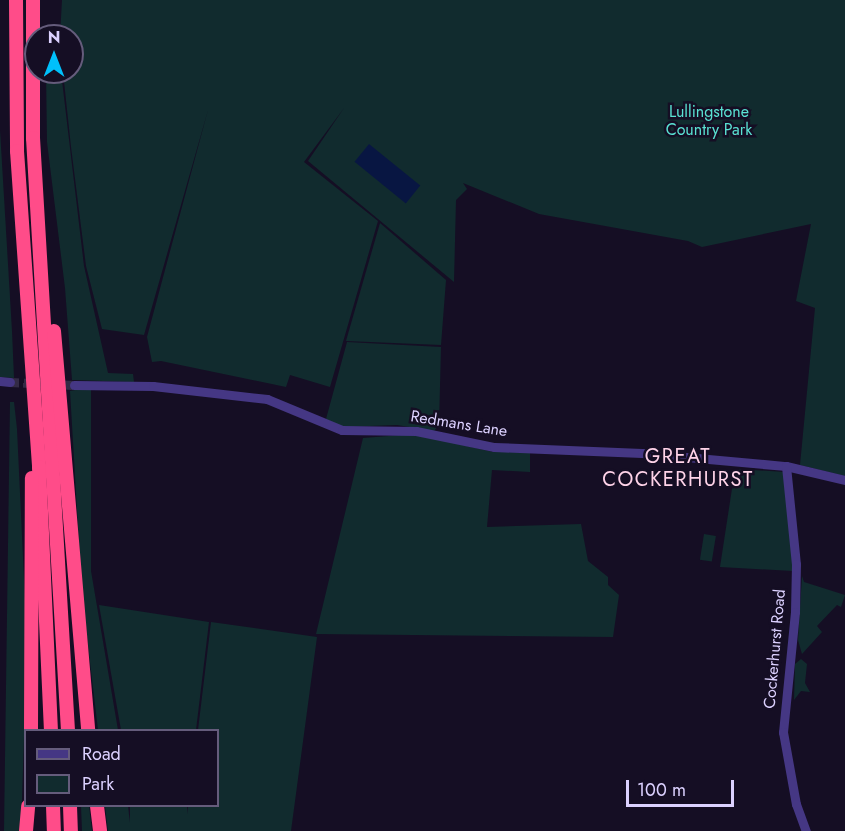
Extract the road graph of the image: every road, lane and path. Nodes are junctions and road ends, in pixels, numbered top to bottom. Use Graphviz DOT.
graph roads {
  1 [pos="16,0"];
  2 [pos="33,0"];
  3 [pos="44,301"];
  4 [pos="74,385"];
  5 [pos="36,429"];
  6 [pos="786,466"];
  7 [pos="845,480"];
  8 [pos="32,729"];
  9 [pos="51,729"];
  10 [pos="68,729"];
  11 [pos="88,729"];
  12 [pos="28,807"];
  13 [pos="53,807"];
  14 [pos="70,807"];
  15 [pos="97,807"];
  16 [pos="26,831"];
  17 [pos="54,831"];
  18 [pos="71,831"];
  19 [pos="100,831"];
  20 [pos="806,831"];
  1 -- 5 [label="highway"];
  2 -- 3 [label="highway"];
  3 -- 10 [label="highway"];
  3 -- 11 [label="highway"];
  4 -- 6 [label="street, Redmans Lane"];
  5 -- 8 [label="highway"];
  5 -- 9 [label="highway"];
  6 -- 7 [label="street, Redmans Lane"];
  6 -- 20 [label="street, Cockerhurst Road"];
  12 -- 16 [label="highway"];
  13 -- 17 [label="highway"];
  14 -- 18 [label="highway"];
  15 -- 19 [label="highway"];
}
